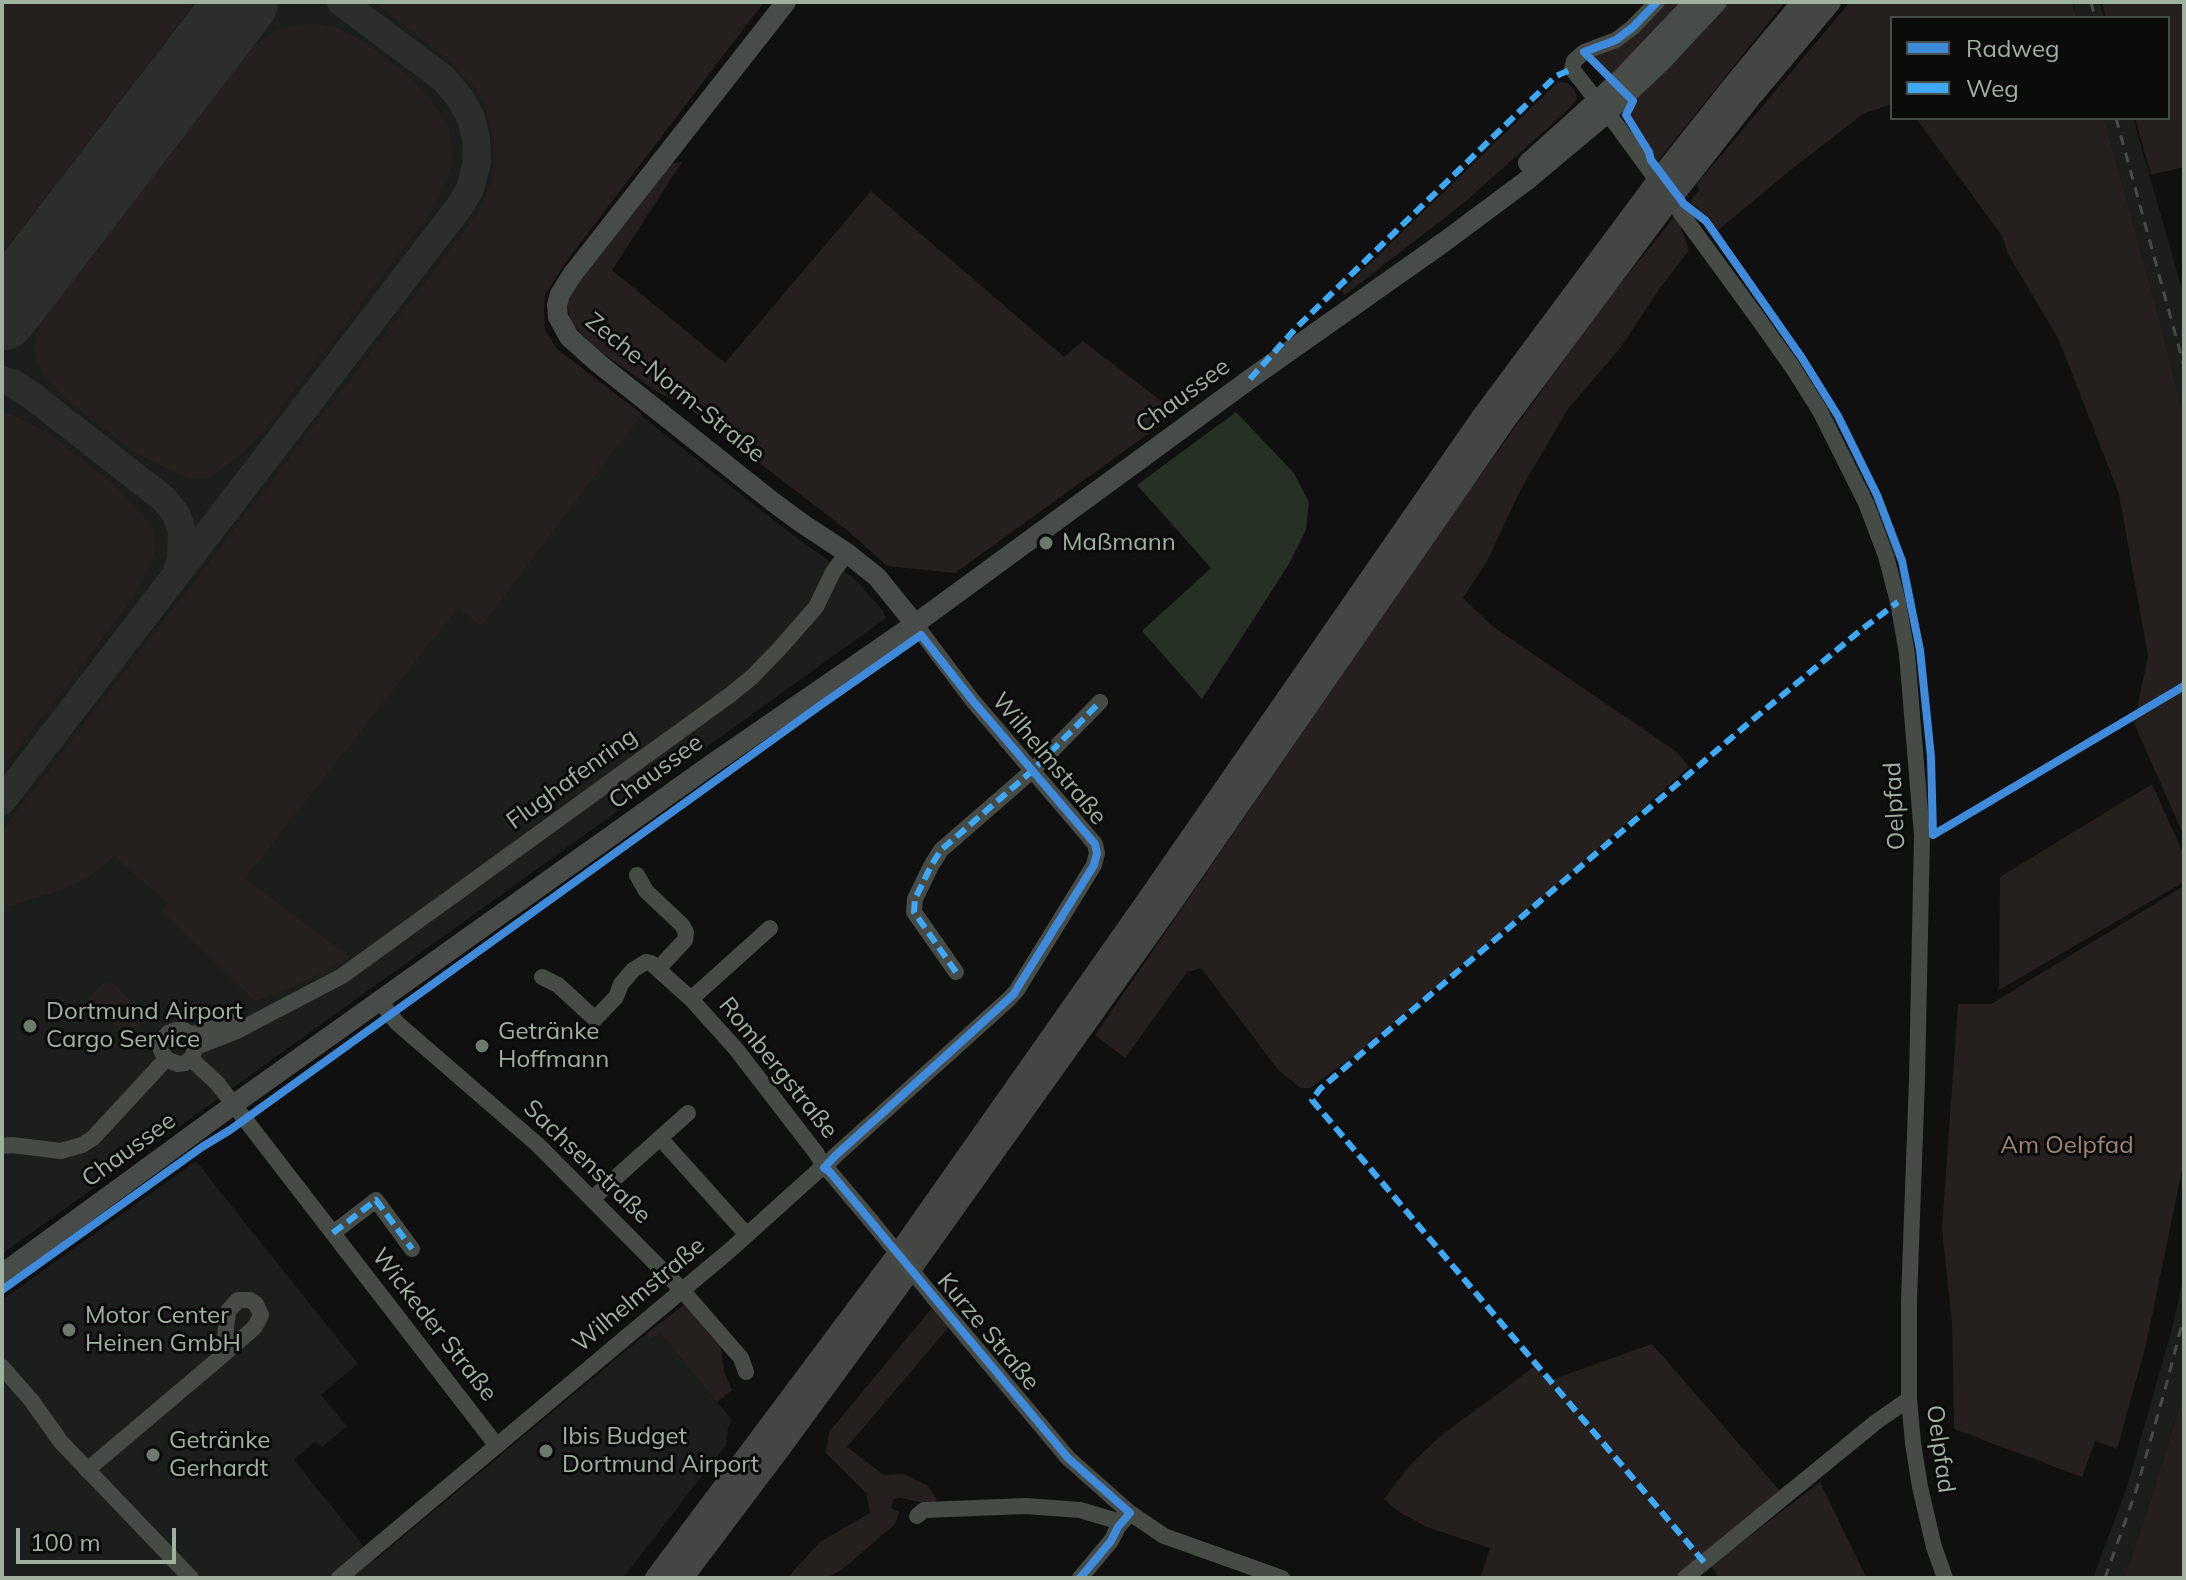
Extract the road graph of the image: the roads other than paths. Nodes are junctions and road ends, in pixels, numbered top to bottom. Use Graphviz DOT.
graph roads {
  1 [pos="786,2"];
  2 [pos="1657,2"];
  3 [pos="1694,2"];
  4 [pos="1717,2"];
  5 [pos="1803,2"];
  6 [pos="1830,2"];
  7 [pos="1601,108"];
  8 [pos="1671,181"];
  9 [pos="1657,199"];
  10 [pos="847,553"];
  11 [pos="915,624"];
  12 [pos="1100,702"];
  13 [pos="1032,771"];
  14 [pos="637,875"];
  15 [pos="770,928"];
  16 [pos="658,969"];
  17 [pos="956,972"];
  18 [pos="542,977"];
  19 [pos="691,999"];
  20 [pos="380,1001"];
  21 [pos="192,1047"];
  22 [pos="166,1059"];
  23 [pos="233,1105"];
  24 [pos="688,1113"];
  25 [pos="660,1138"];
  26 [pos="2,1146"];
  27 [pos="824,1168"];
  28 [pos="592,1199"];
  29 [pos="333,1233"];
  30 [pos="747,1235"];
  31 [pos="412,1249"];
  32 [pos="2,1274"];
  33 [pos="682,1290"];
  34 [pos="223,1355"];
  35 [pos="2,1367"];
  36 [pos="746,1372"];
  37 [pos="1909,1399"];
  38 [pos="497,1446"];
  39 [pos="87,1470"];
  40 [pos="1130,1513"];
  41 [pos="917,1516"];
  42 [pos="191,1578"];
  43 [pos="339,1578"];
  44 [pos="656,1578"];
  45 [pos="682,1578"];
  46 [pos="1080,1578"];
  47 [pos="1282,1578"];
  48 [pos="1685,1578"];
  49 [pos="1945,1578"];
  1 -- 10 [label="main road, Zeche-Norm-Straße"];
  2 -- 7 [label="street, Oelpfad"];
  3 -- 7 [label="main road"];
  4 -- 7 [label="main road"];
  5 -- 8 [label="highway"];
  6 -- 8 [label="highway"];
  7 -- 11 [label="main road, Chaussee"];
  7 -- 37 [label="street, Oelpfad"];
  8 -- 9 [label="highway, bridge"];
  9 -- 44 [label="highway"];
  9 -- 45 [label="highway"];
  10 -- 11 [label="main road, Zeche-Norm-Straße"];
  10 -- 21 [label="street, Flughafenring"];
  11 -- 13 [label="street, Wilhelmstraße"];
  11 -- 20 [label="main road, Chaussee"];
  12 -- 13 [label="street"];
  13 -- 17 [label="street"];
  13 -- 27 [label="street, Wilhelmstraße"];
  14 -- 16 [label="street"];
  15 -- 19 [label="street, Rombergstraße"];
  16 -- 18 [label="street"];
  16 -- 19 [label="street, Rombergstraße"];
  19 -- 27 [label="street, Rombergstraße"];
  20 -- 23 [label="main road, Chaussee"];
  20 -- 28 [label="street, Sachsenstraße"];
  21 -- 22 [label="street, Flughafenring"];
  21 -- 22 [label="street, Flughafenring"];
  21 -- 23 [label="street"];
  22 -- 26 [label="street, Flughafenring"];
  23 -- 29 [label="street, Wickeder Straße"];
  23 -- 32 [label="main road, Chaussee"];
  24 -- 25 [label="street"];
  25 -- 28 [label="street"];
  25 -- 30 [label="street"];
  27 -- 30 [label="street, Wilhelmstraße"];
  27 -- 40 [label="street, Kurze Straße, bridge"];
  28 -- 33 [label="street, Sachsenstraße"];
  29 -- 31 [label="street, Wickeder Straße"];
  29 -- 38 [label="street, Wickeder Straße"];
  30 -- 33 [label="street, Wilhelmstraße"];
  33 -- 36 [label="street, Sachsenstraße"];
  33 -- 38 [label="street, Wilhelmstraße"];
  34 -- 39 [label="street"];
  35 -- 39 [label="street"];
  37 -- 48 [label="street"];
  37 -- 49 [label="street, Oelpfad"];
  38 -- 43 [label="street, Wilhelmstraße"];
  39 -- 42 [label="street"];
  40 -- 41 [label="street"];
  40 -- 46 [label="street"];
  40 -- 47 [label="street, Kurze Straße"];
}
